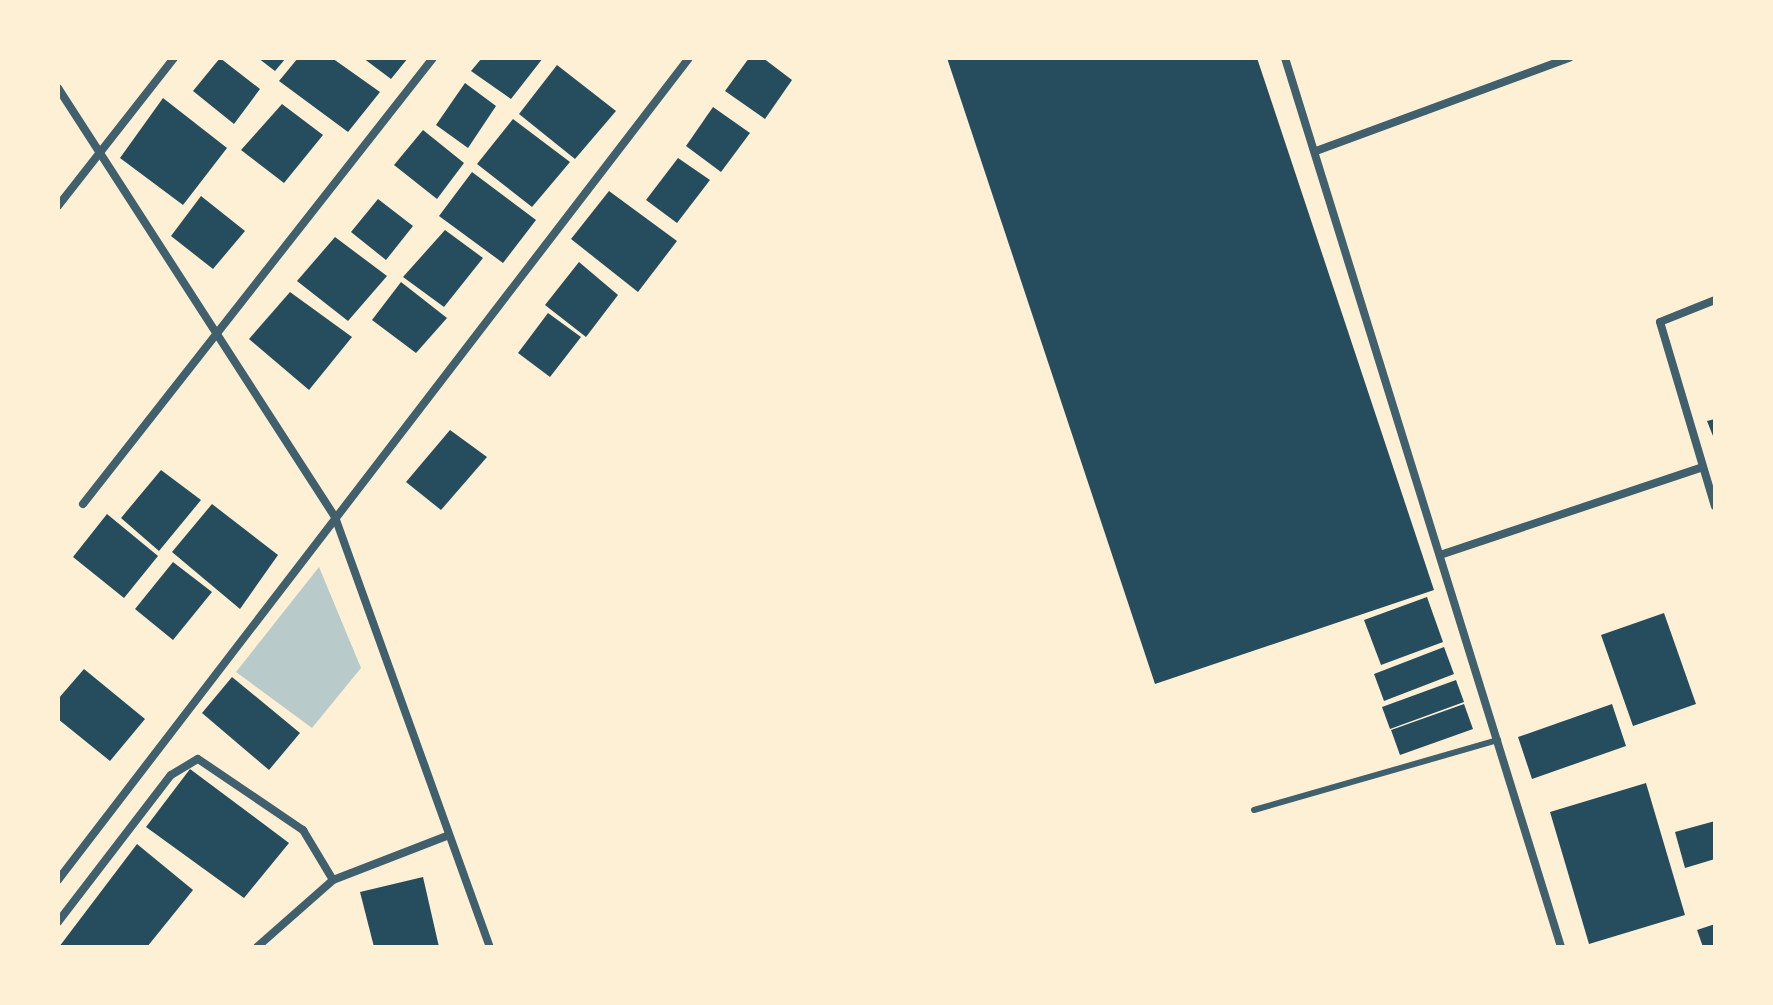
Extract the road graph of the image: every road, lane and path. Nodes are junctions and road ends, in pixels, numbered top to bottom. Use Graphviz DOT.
graph roads {
  1 [pos="174,58"];
  2 [pos="433,58"];
  3 [pos="689,58"];
  4 [pos="1285,58"];
  5 [pos="1569,58"];
  6 [pos="58,88"];
  7 [pos="102,151"];
  8 [pos="1316,151"];
  9 [pos="58,206"];
  10 [pos="1715,300"];
  11 [pos="213,333"];
  12 [pos="1703,467"];
  13 [pos="83,504"];
  14 [pos="1715,506"];
  15 [pos="335,517"];
  16 [pos="1440,555"];
  17 [pos="1498,740"];
  18 [pos="1254,810"];
  19 [pos="449,835"];
  20 [pos="58,880"];
  21 [pos="333,880"];
  22 [pos="58,922"];
  23 [pos="257,947"];
  24 [pos="490,947"];
  25 [pos="1561,947"];
  1 -- 7 [label="street"];
  2 -- 11 [label="street"];
  3 -- 15 [label="street"];
  4 -- 8 [label="street"];
  5 -- 8 [label="street"];
  6 -- 7 [label="street"];
  7 -- 9 [label="street"];
  7 -- 11 [label="street"];
  8 -- 16 [label="street"];
  10 -- 12 [label="street"];
  11 -- 13 [label="street"];
  11 -- 15 [label="street"];
  12 -- 14 [label="street"];
  12 -- 16 [label="street"];
  15 -- 19 [label="street"];
  15 -- 20 [label="street"];
  16 -- 17 [label="street"];
  17 -- 18 [label="lane"];
  17 -- 25 [label="street"];
  19 -- 21 [label="street"];
  19 -- 24 [label="street"];
  21 -- 22 [label="street"];
  21 -- 23 [label="street"];
}
